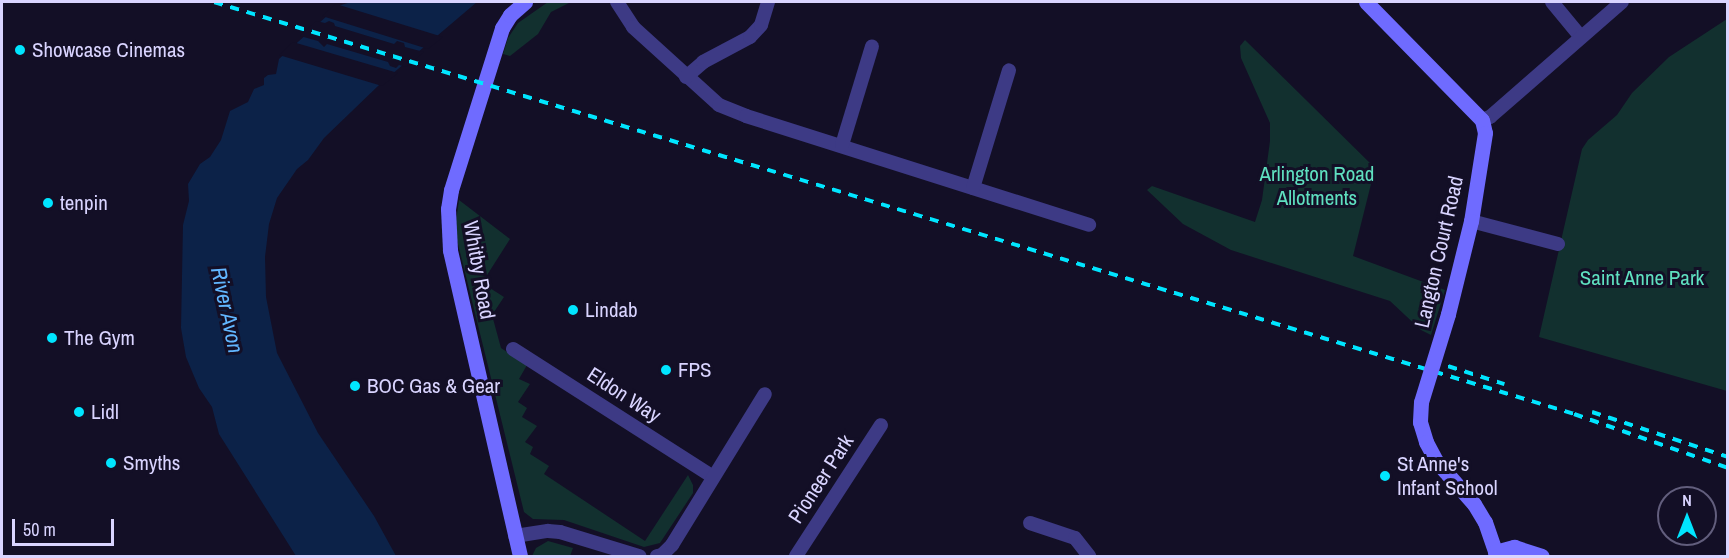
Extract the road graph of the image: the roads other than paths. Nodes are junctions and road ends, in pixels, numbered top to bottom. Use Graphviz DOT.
graph roads {
  1 [pos="525,2"];
  2 [pos="617,2"];
  3 [pos="768,2"];
  4 [pos="1366,2"];
  5 [pos="1552,2"];
  6 [pos="1622,2"];
  7 [pos="1581,37"];
  8 [pos="872,46"];
  9 [pos="1009,70"];
  10 [pos="686,77"];
  11 [pos="1482,120"];
  12 [pos="842,146"];
  13 [pos="973,188"];
  14 [pos="1471,221"];
  15 [pos="1089,225"];
  16 [pos="1558,244"];
  17 [pos="513,349"];
  18 [pos="765,394"];
  19 [pos="881,425"];
  20 [pos="713,477"];
  21 [pos="1030,523"];
  22 [pos="515,536"];
  23 [pos="1494,555"];
  24 [pos="520,556"];
  25 [pos="639,556"];
  26 [pos="657,556"];
  27 [pos="796,556"];
  28 [pos="1089,556"];
  29 [pos="1542,556"];
  1 -- 22 [label="street, Whitby Road"];
  2 -- 10 [label="street"];
  3 -- 10 [label="street"];
  4 -- 11 [label="street"];
  5 -- 7 [label="street"];
  6 -- 7 [label="street"];
  7 -- 11 [label="street"];
  8 -- 12 [label="street"];
  9 -- 13 [label="street"];
  10 -- 12 [label="street"];
  11 -- 14 [label="street, Langton Court Road"];
  12 -- 13 [label="street"];
  13 -- 15 [label="street"];
  14 -- 16 [label="street"];
  14 -- 23 [label="street, Langton Court Road, bridge"];
  17 -- 20 [label="street, Eldon Way"];
  18 -- 20 [label="street"];
  19 -- 27 [label="street, Pioneer Park"];
  20 -- 26 [label="street"];
  21 -- 28 [label="street"];
  22 -- 24 [label="street, Whitby Road"];
  22 -- 25 [label="street"];
  23 -- 29 [label="street"];
}
